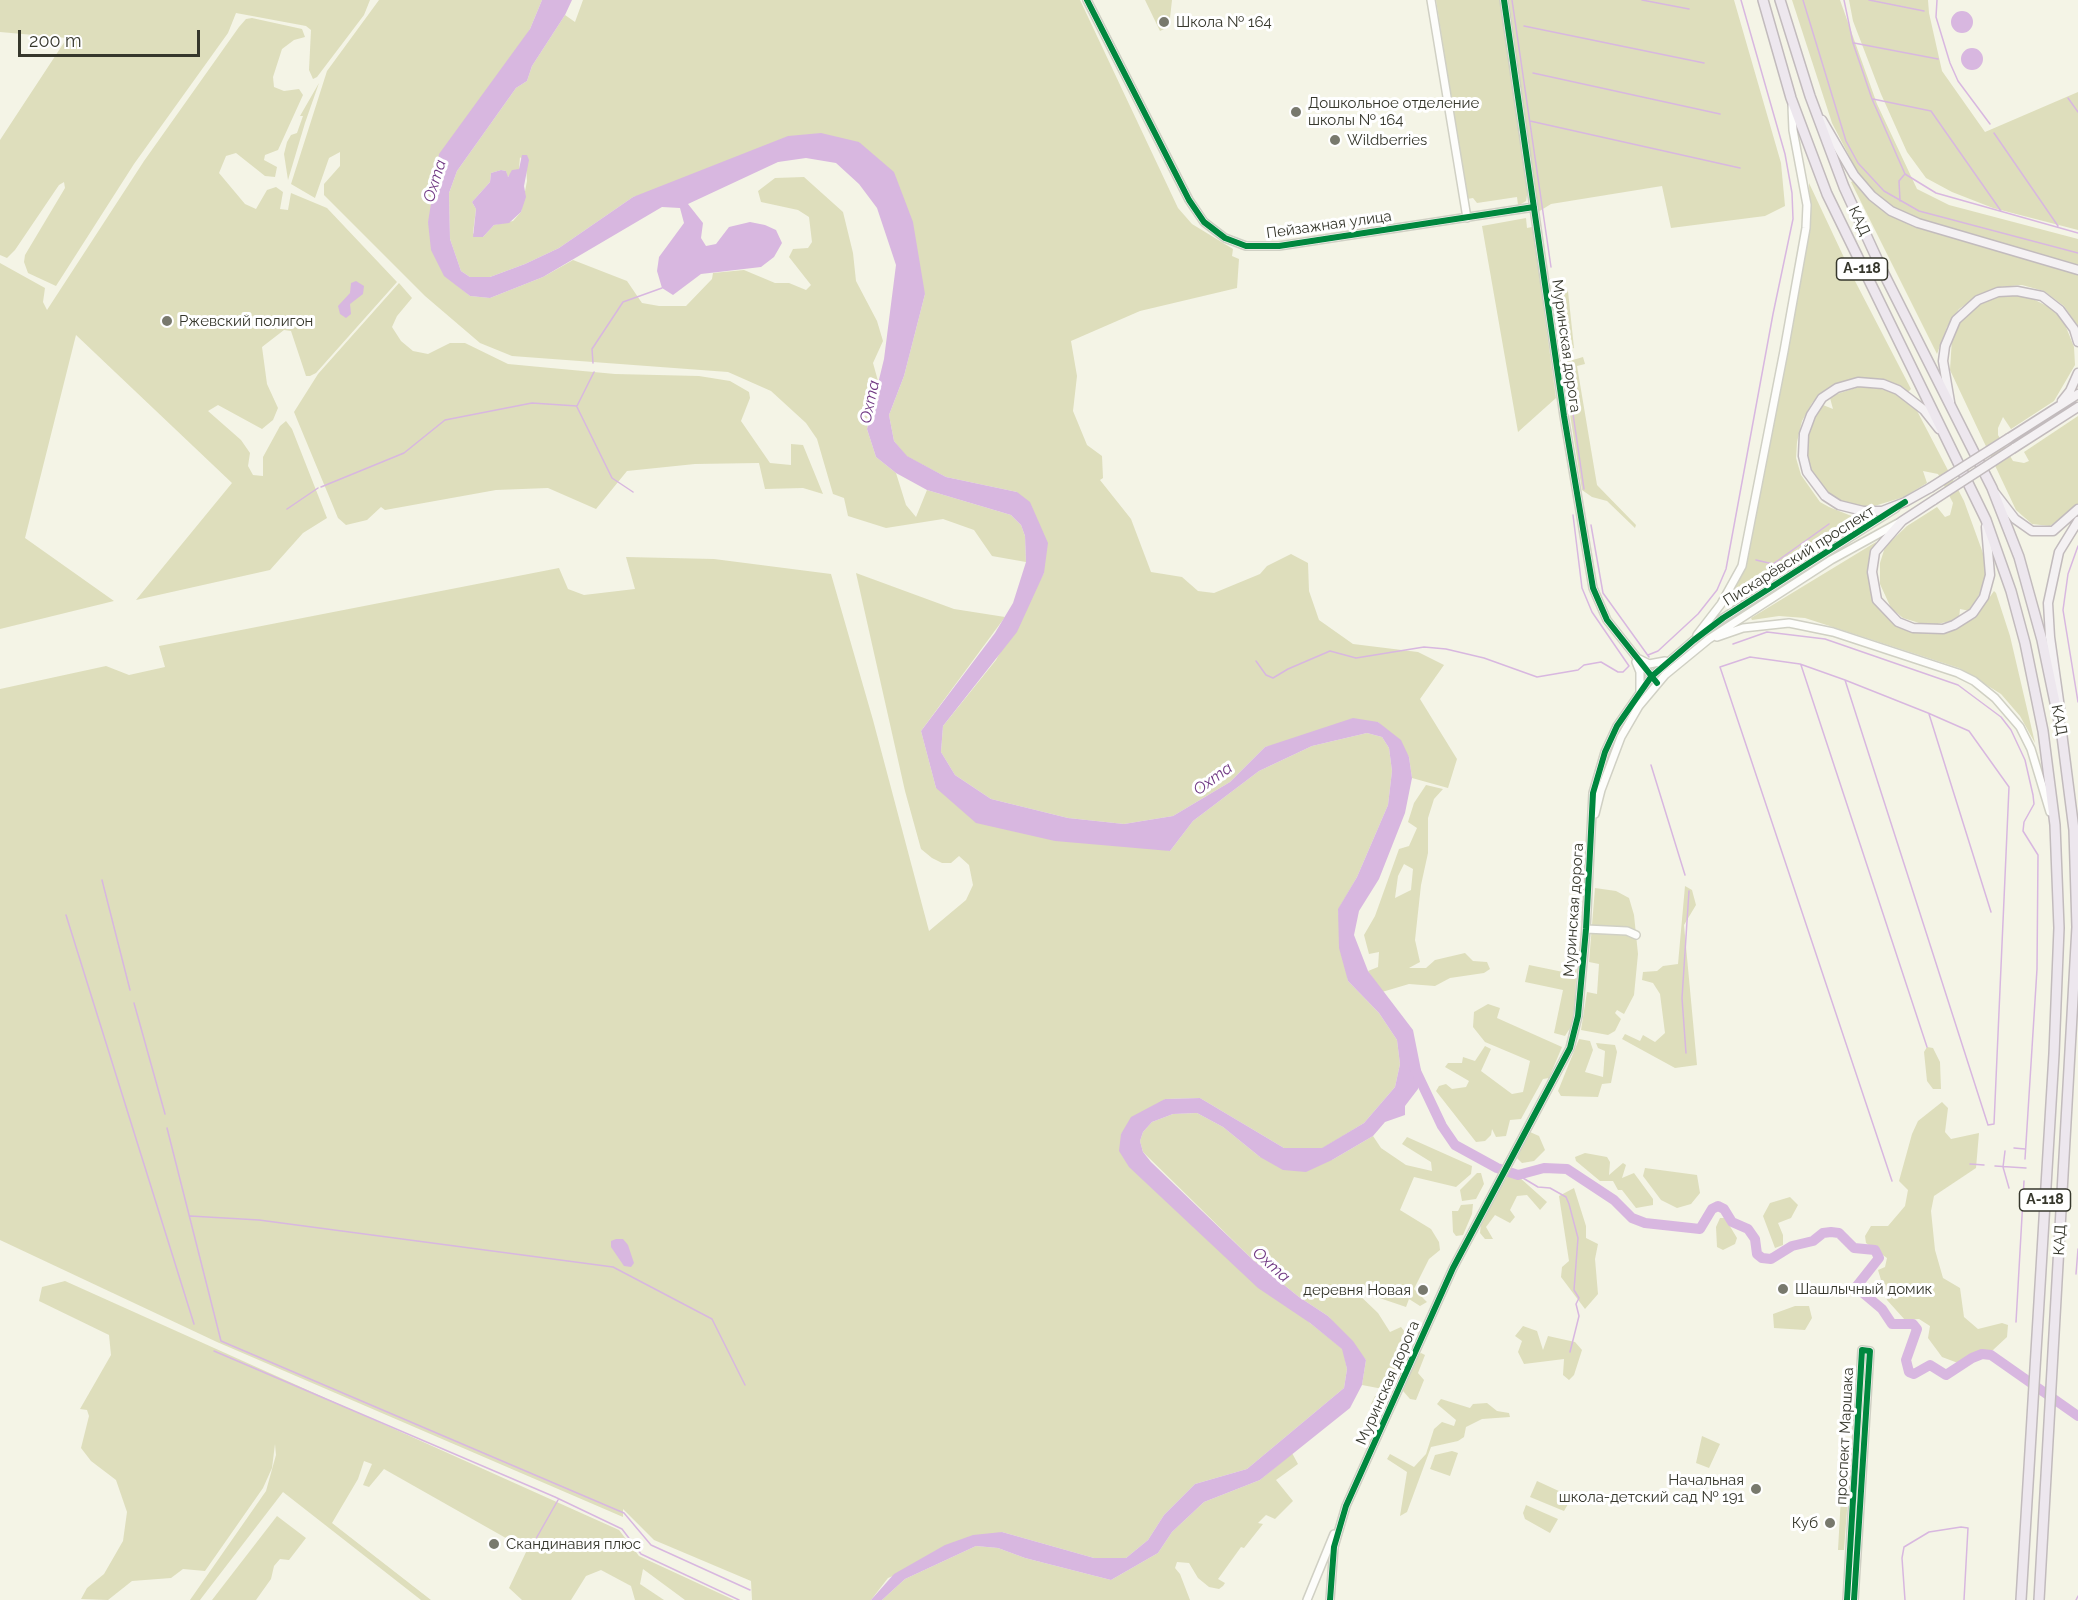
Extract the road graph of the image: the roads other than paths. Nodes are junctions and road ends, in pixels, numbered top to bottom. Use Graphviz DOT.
graph roads {
  1 [pos="1087,0"];
  2 [pos="1431,0"];
  3 [pos="1504,0"];
  4 [pos="1763,0"];
  5 [pos="1780,0"];
  6 [pos="1810,96"];
  7 [pos="1791,98"];
  8 [pos="1534,207"];
  9 [pos="1467,218"];
  10 [pos="2078,270"];
  11 [pos="2078,342"];
  12 [pos="2078,373"];
  13 [pos="2078,394"];
  14 [pos="1950,402"];
  15 [pos="2078,407"];
  16 [pos="2045,416"];
  17 [pos="1944,434"];
  18 [pos="1992,488"];
  19 [pos="1905,502"];
  20 [pos="2078,509"];
  21 [pos="1986,520"];
  22 [pos="1902,521"];
  23 [pos="2078,521"];
  24 [pos="1709,639"];
  25 [pos="1694,640"];
  26 [pos="1634,656"];
  27 [pos="1670,659"];
  28 [pos="1651,677"];
  29 [pos="1657,683"];
  30 [pos="1640,692"];
  31 [pos="2062,736"];
  32 [pos="1592,825"];
  33 [pos="2055,825"];
  34 [pos="1586,929"];
  35 [pos="1636,935"];
  36 [pos="1338,1527"];
  37 [pos="1307,1600"];
  38 [pos="1330,1600"];
  39 [pos="1847,1600"];
  40 [pos="1854,1600"];
  41 [pos="2021,1600"];
  42 [pos="2039,1600"];
  1 -- 9 [label="street, Пейзажная улица"];
  2 -- 9 [label="street"];
  3 -- 8 [label="street, Муринская дорога"];
  4 -- 7 [label="highway, КАД / А-118"];
  5 -- 6 [label="highway, КАД / А-118"];
  6 -- 10 [label="main road"];
  6 -- 14 [label="highway, КАД / А-118"];
  7 -- 17 [label="highway, КАД / А-118"];
  7 -- 25 [label="street"];
  8 -- 9 [label="street, Пейзажная улица"];
  8 -- 26 [label="street, Муринская дорога"];
  11 -- 14 [label="main road"];
  12 -- 16 [label="main road"];
  13 -- 16 [label="main road, Пискарёвский проспект"];
  14 -- 18 [label="highway, КАД / А-118"];
  15 -- 22 [label="main road, Пискарёвский проспект, bridge"];
  16 -- 19 [label="main road, Пискарёвский проспект, bridge"];
  17 -- 19 [label="main road"];
  17 -- 21 [label="highway, КАД / А-118"];
  18 -- 20 [label="main road"];
  18 -- 31 [label="highway, КАД / А-118"];
  19 -- 25 [label="street, Пискарёвский проспект"];
  21 -- 22 [label="main road"];
  21 -- 33 [label="highway, КАД / А-118"];
  22 -- 24 [label="street, Пискарёвский проспект"];
  23 -- 31 [label="main road"];
  24 -- 29 [label="street, Пискарёвский проспект"];
  24 -- 33 [label="street"];
  25 -- 27 [label="street, Пискарёвский проспект"];
  26 -- 27 [label="street"];
  26 -- 28 [label="street, Муринская дорога"];
  26 -- 30 [label="street"];
  27 -- 28 [label="street, Пискарёвский проспект"];
  28 -- 29 [label="street, Муринская дорога"];
  28 -- 30 [label="street, Муринская дорога"];
  29 -- 32 [label="street, Муринская дорога"];
  30 -- 32 [label="street, Муринская дорога"];
  31 -- 42 [label="highway, КАД / А-118"];
  32 -- 34 [label="street, Муринская дорога"];
  33 -- 41 [label="highway, КАД / А-118"];
  34 -- 35 [label="street"];
  34 -- 36 [label="street, Муринская дорога"];
  36 -- 37 [label="street"];
  36 -- 38 [label="street, Муринская дорога"];
  39 -- 40 [label="street, проспект Маршака"];
}
